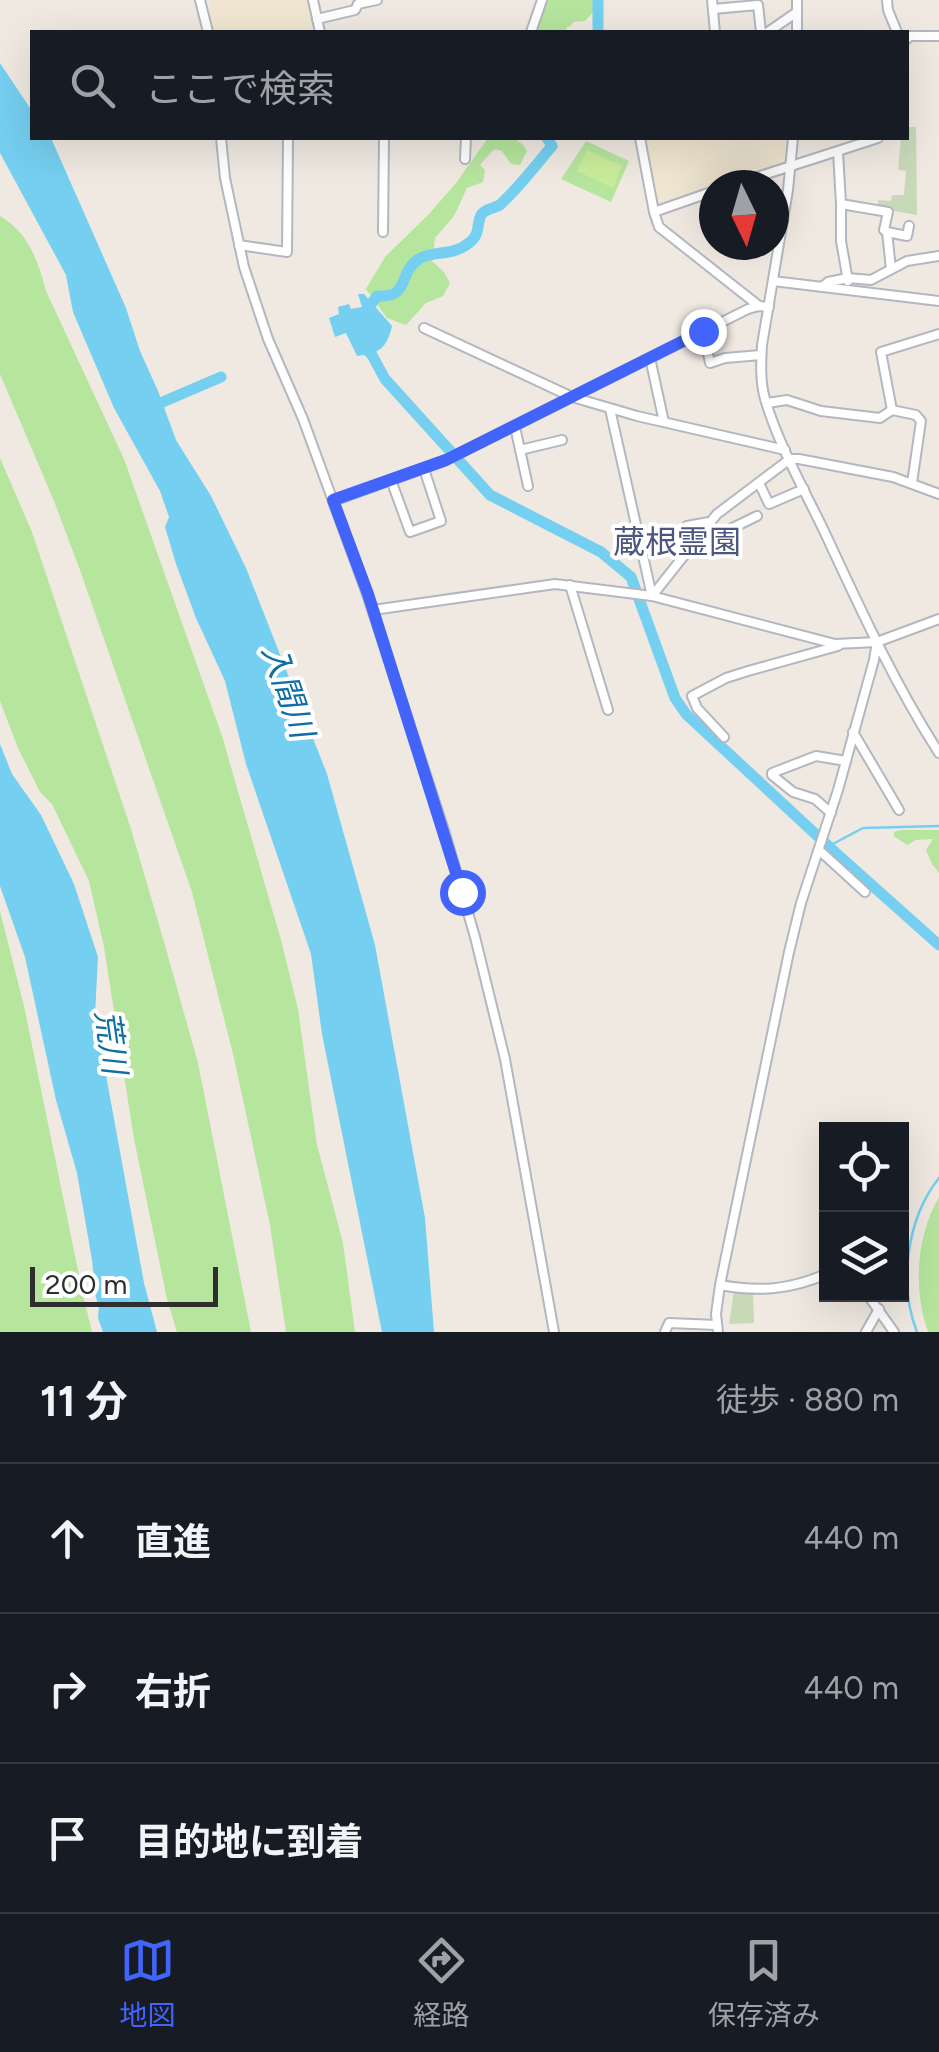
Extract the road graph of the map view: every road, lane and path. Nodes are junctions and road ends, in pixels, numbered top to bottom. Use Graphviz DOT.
graph roads {
  1 [pos="200,0"];
  2 [pos="312,0"];
  3 [pos="377,0"];
  4 [pos="542,0"];
  5 [pos="797,0"];
  6 [pos="888,0"];
  7 [pos="712,4"];
  8 [pos="797,12"];
  9 [pos="316,18"];
  10 [pos="208,30"];
  11 [pos="319,30"];
  12 [pos="533,30"];
  13 [pos="714,30"];
  14 [pos="764,30"];
  15 [pos="767,30"];
  16 [pos="797,30"];
  17 [pos="896,30"];
  18 [pos="939,36"];
  19 [pos="909,37"];
  20 [pos="221,140"];
  21 [pos="288,140"];
  22 [pos="384,140"];
  23 [pos="466,140"];
  24 [pos="640,140"];
  25 [pos="793,140"];
  26 [pos="872,140"];
  27 [pos="838,152"];
  28 [pos="465,159"];
  29 [pos="792,165"];
  30 [pos="777,170"];
  31 [pos="699,196"];
  32 [pos="841,204"];
  33 [pos="654,212"];
  34 [pos="909,226"];
  35 [pos="382,232"];
  36 [pos="887,232"];
  37 [pos="239,245"];
  38 [pos="939,256"];
  39 [pos="890,269"];
  40 [pos="848,278"];
  41 [pos="773,281"];
  42 [pos="822,287"];
  43 [pos="848,290"];
  44 [pos="939,302"];
  45 [pos="764,306"];
  46 [pos="424,328"];
  47 [pos="703,331"];
  48 [pos="939,334"];
  49 [pos="761,356"];
  50 [pos="650,358"];
  51 [pos="572,398"];
  52 [pos="767,403"];
  53 [pos="610,409"];
  54 [pos="892,410"];
  55 [pos="664,422"];
  56 [pos="515,427"];
  57 [pos="562,440"];
  58 [pos="520,450"];
  59 [pos="785,450"];
  60 [pos="790,460"];
  61 [pos="424,469"];
  62 [pos="391,480"];
  63 [pos="759,483"];
  64 [pos="912,483"];
  65 [pos="528,486"];
  66 [pos="804,489"];
  67 [pos="939,494"];
  68 [pos="333,500"];
  69 [pos="757,516"];
  70 [pos="747,521"];
  71 [pos="709,522"];
  72 [pos="687,526"];
  73 [pos="754,534"];
  74 [pos="570,585"];
  75 [pos="652,596"];
  76 [pos="372,610"];
  77 [pos="939,619"];
  78 [pos="877,642"];
  79 [pos="842,644"];
  80 [pos="608,710"];
  81 [pos="854,732"];
  82 [pos="724,737"];
  83 [pos="939,753"];
  84 [pos="846,762"];
  85 [pos="899,810"];
  86 [pos="831,813"];
  87 [pos="820,849"];
  88 [pos="864,892"];
  89 [pos="819,1277"];
  90 [pos="720,1285"];
  91 [pos="873,1302"];
  92 [pos="879,1309"];
  93 [pos="717,1329"];
  94 [pos="554,1332"];
  95 [pos="665,1332"];
  96 [pos="866,1332"];
  97 [pos="894,1332"];
  1 -- 10 [label="street"];
  2 -- 9 [label="street"];
  3 -- 9 [label="street"];
  4 -- 12 [label="street"];
  5 -- 8 [label="street"];
  6 -- 17 [label="street"];
  7 -- 13 [label="street"];
  7 -- 14 [label="street"];
  8 -- 15 [label="street"];
  8 -- 16 [label="street"];
  9 -- 11 [label="street"];
  18 -- 19 [label="street"];
  20 -- 37 [label="street"];
  21 -- 37 [label="street"];
  22 -- 35 [label="street"];
  23 -- 28 [label="street"];
  24 -- 33 [label="street"];
  25 -- 29 [label="street"];
  26 -- 27 [label="street"];
  27 -- 29 [label="street"];
  27 -- 32 [label="street"];
  29 -- 30 [label="street"];
  29 -- 41 [label="street"];
  31 -- 33 [label="street"];
  32 -- 36 [label="street"];
  32 -- 40 [label="street"];
  33 -- 45 [label="street"];
  34 -- 36 [label="street"];
  36 -- 39 [label="street"];
  37 -- 68 [label="street"];
  38 -- 39 [label="street"];
  39 -- 40 [label="street"];
  40 -- 42 [label="street"];
  40 -- 43 [label="street"];
  41 -- 42 [label="street"];
  41 -- 45 [label="street"];
  42 -- 43 [label="street"];
  43 -- 44 [label="street"];
  45 -- 47 [label="street"];
  45 -- 49 [label="street"];
  46 -- 51 [label="street"];
  47 -- 49 [label="street"];
  47 -- 50 [label="street"];
  48 -- 54 [label="street"];
  49 -- 52 [label="street"];
  50 -- 51 [label="street"];
  50 -- 55 [label="street"];
  51 -- 53 [label="street"];
  51 -- 56 [label="street"];
  52 -- 54 [label="street"];
  52 -- 59 [label="street"];
  53 -- 55 [label="street"];
  53 -- 75 [label="street"];
  54 -- 64 [label="street"];
  55 -- 59 [label="street"];
  56 -- 58 [label="street"];
  56 -- 61 [label="street"];
  57 -- 58 [label="street"];
  58 -- 65 [label="street"];
  59 -- 60 [label="street"];
  60 -- 63 [label="street"];
  60 -- 64 [label="street"];
  60 -- 66 [label="street"];
  61 -- 62 [label="street"];
  61 -- 62 [label="street"];
  62 -- 68 [label="street"];
  63 -- 66 [label="street"];
  63 -- 71 [label="street"];
  64 -- 67 [label="street"];
  66 -- 78 [label="street"];
  68 -- 76 [label="street"];
  69 -- 70 [label="street"];
  70 -- 71 [label="street"];
  70 -- 73 [label="street"];
  71 -- 72 [label="street"];
  71 -- 75 [label="street"];
  74 -- 75 [label="street"];
  74 -- 76 [label="street"];
  74 -- 80 [label="street"];
  75 -- 79 [label="street"];
  76 -- 94 [label="street"];
  77 -- 78 [label="street"];
  78 -- 79 [label="street"];
  78 -- 81 [label="street"];
  78 -- 83 [label="street"];
  79 -- 82 [label="street"];
  81 -- 84 [label="street"];
  81 -- 85 [label="street"];
  84 -- 86 [label="street"];
  84 -- 86 [label="street"];
  86 -- 87 [label="street"];
  87 -- 88 [label="street"];
  87 -- 90 [label="street"];
  89 -- 90 [label="street"];
  90 -- 93 [label="street"];
  91 -- 92 [label="street"];
  92 -- 96 [label="street"];
  92 -- 97 [label="street"];
  93 -- 95 [label="street"];
}
